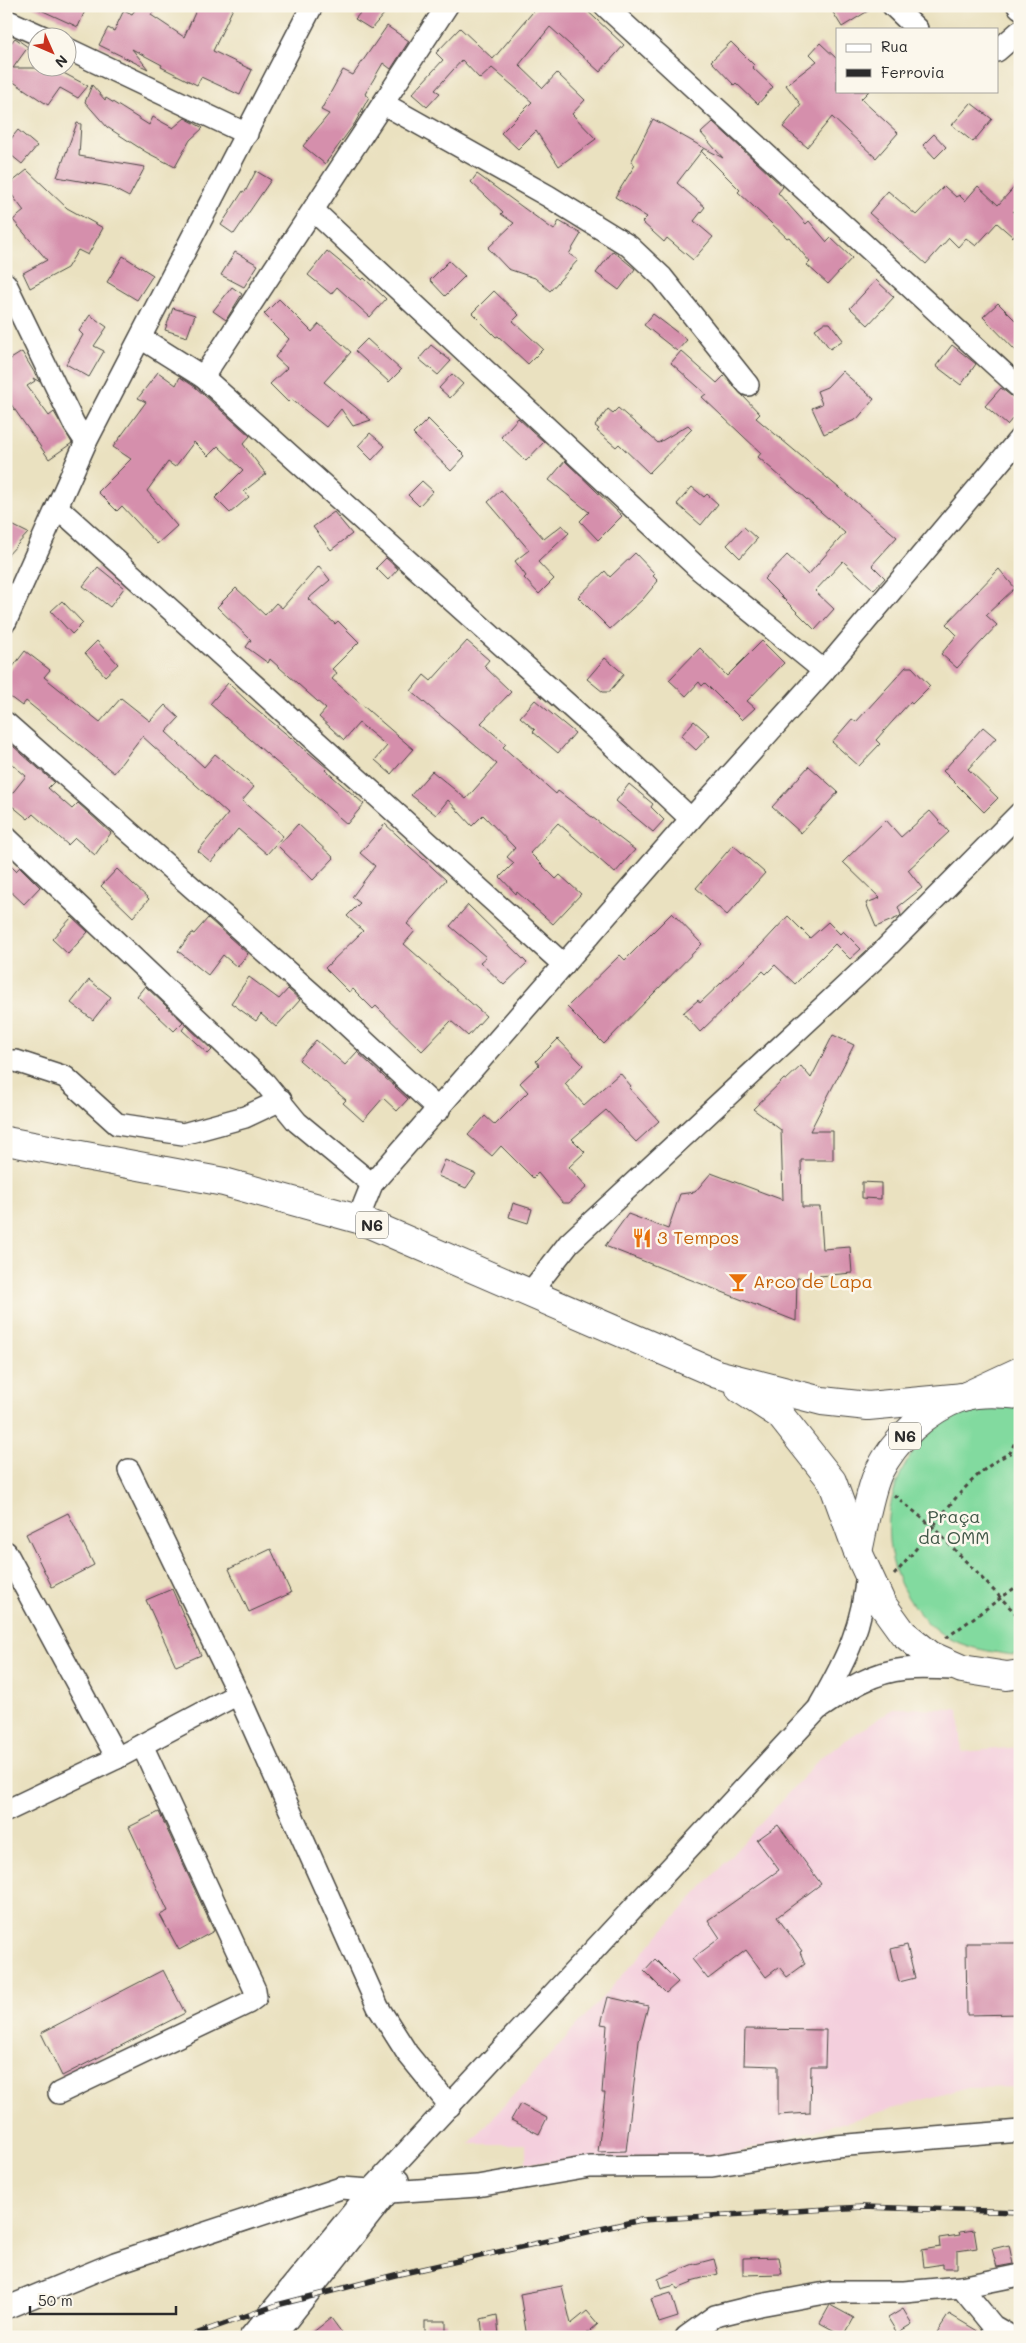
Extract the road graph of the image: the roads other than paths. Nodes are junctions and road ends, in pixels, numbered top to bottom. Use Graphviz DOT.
graph roads {
  1 [pos="312,6"];
  2 [pos="447,6"];
  3 [pos="605,6"];
  4 [pos="893,6"];
  5 [pos="6,20"];
  6 [pos="916,28"];
  7 [pos="28,30"];
  8 [pos="1020,31"];
  9 [pos="998,50"];
  10 [pos="78,54"];
  11 [pos="384,104"];
  12 [pos="247,134"];
  13 [pos="314,211"];
  14 [pos="6,284"];
  15 [pos="141,338"];
  16 [pos="203,378"];
  17 [pos="748,385"];
  18 [pos="1020,388"];
  19 [pos="1020,438"];
  20 [pos="86,442"];
  21 [pos="58,507"];
  22 [pos="6,621"];
  23 [pos="824,671"];
  24 [pos="6,724"];
  25 [pos="1020,813"];
  26 [pos="691,818"];
  27 [pos="6,837"];
  28 [pos="564,965"];
  29 [pos="6,1061"];
  30 [pos="281,1100"];
  31 [pos="439,1110"];
  32 [pos="6,1141"];
  33 [pos="372,1184"];
  34 [pos="358,1219"];
  35 [pos="530,1293"];
  36 [pos="1020,1371"];
  37 [pos="717,1374"];
  38 [pos="1020,1395"];
  39 [pos="964,1397"];
  40 [pos="129,1470"];
  41 [pos="6,1552"];
  42 [pos="867,1571"];
  43 [pos="962,1669"];
  44 [pos="1020,1674"];
  45 [pos="238,1694"];
  46 [pos="817,1710"];
  47 [pos="142,1745"];
  48 [pos="117,1758"];
  49 [pos="6,1811"];
  50 [pos="59,2093"];
  51 [pos="450,2106"];
  52 [pos="1020,2131"];
  53 [pos="380,2191"];
  54 [pos="1020,2274"];
  55 [pos="961,2287"];
  56 [pos="6,2308"];
  57 [pos="990,2332"];
  58 [pos="250,2337"];
  59 [pos="274,2337"];
  60 [pos="686,2337"];
  61 [pos="1012,2337"];
  1 -- 12 [label="street"];
  2 -- 11 [label="street"];
  3 -- 18 [label="street"];
  4 -- 6 [label="street"];
  5 -- 7 [label="street"];
  8 -- 9 [label="street"];
  10 -- 12 [label="street"];
  11 -- 13 [label="street"];
  11 -- 17 [label="street"];
  12 -- 15 [label="street"];
  13 -- 16 [label="street"];
  13 -- 23 [label="street"];
  14 -- 20 [label="street"];
  15 -- 16 [label="street"];
  15 -- 20 [label="street"];
  16 -- 26 [label="street"];
  19 -- 23 [label="street"];
  20 -- 21 [label="street"];
  21 -- 22 [label="street"];
  21 -- 28 [label="street"];
  23 -- 26 [label="street"];
  24 -- 31 [label="street"];
  25 -- 35 [label="street"];
  26 -- 28 [label="street"];
  27 -- 30 [label="street"];
  28 -- 31 [label="street"];
  29 -- 30 [label="street"];
  30 -- 33 [label="street"];
  31 -- 33 [label="street"];
  32 -- 34 [label="highway, N6"];
  33 -- 34 [label="street"];
  34 -- 35 [label="highway, N6"];
  35 -- 37 [label="highway, N6"];
  36 -- 39 [label="highway, N6"];
  37 -- 39 [label="highway, N6"];
  37 -- 42 [label="highway, N6"];
  38 -- 39 [label="highway, N6"];
  39 -- 42 [label="highway, N6"];
  40 -- 45 [label="street"];
  41 -- 48 [label="street"];
  42 -- 43 [label="highway, N6"];
  42 -- 46 [label="street"];
  43 -- 44 [label="highway, N6"];
  43 -- 46 [label="street"];
  45 -- 47 [label="street"];
  45 -- 51 [label="street"];
  46 -- 51 [label="street"];
  47 -- 48 [label="street"];
  47 -- 50 [label="street"];
  48 -- 49 [label="street"];
  51 -- 53 [label="street"];
  52 -- 53 [label="street"];
  53 -- 56 [label="street"];
  53 -- 58 [label="street"];
  53 -- 59 [label="street"];
  54 -- 55 [label="street"];
  55 -- 57 [label="street"];
  55 -- 60 [label="street"];
  57 -- 61 [label="street"];
}
